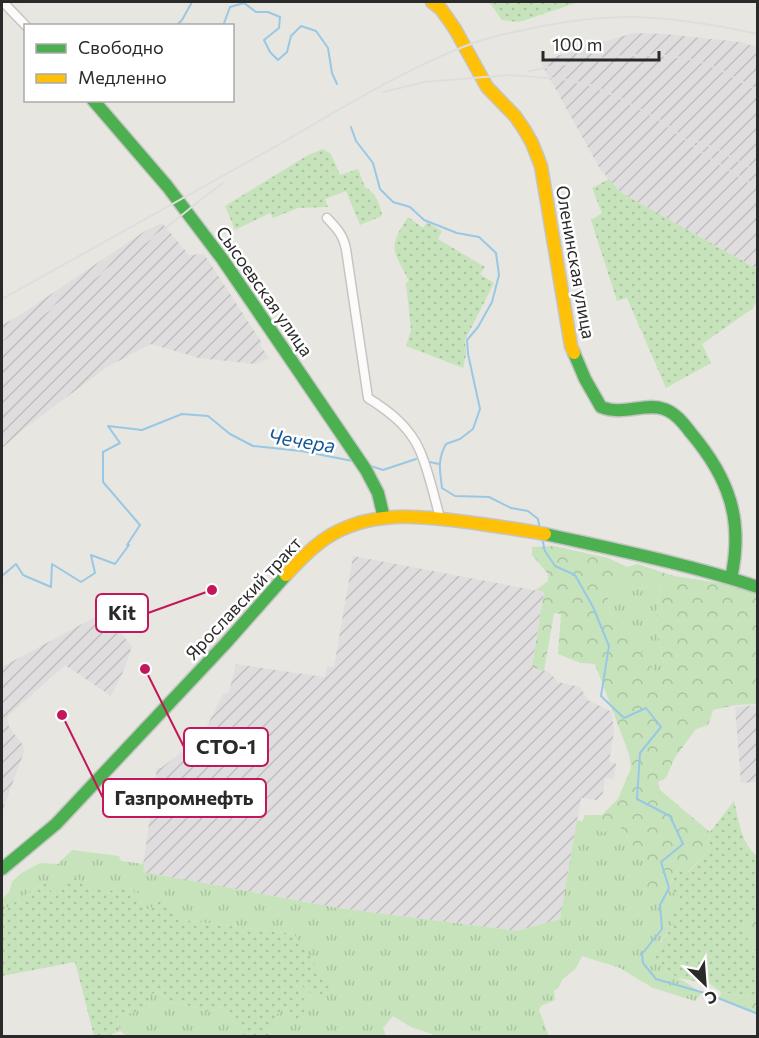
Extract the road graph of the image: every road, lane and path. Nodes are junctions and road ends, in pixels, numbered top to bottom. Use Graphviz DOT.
graph roads {
  1 [pos="3,2"];
  2 [pos="432,2"];
  3 [pos="24,24"];
  4 [pos="95,102"];
  5 [pos="327,218"];
  6 [pos="384,518"];
  7 [pos="440,518"];
  8 [pos="731,578"];
  9 [pos="758,587"];
  10 [pos="2,869"];
  1 -- 3 [label="street"];
  2 -- 8 [label="street, Оленинская улица"];
  4 -- 6 [label="street, Сысоевская улица"];
  5 -- 7 [label="street"];
  6 -- 7 [label="street, Ярославский тракт"];
  6 -- 10 [label="street, Ярославский тракт"];
  7 -- 8 [label="street, Ярославский тракт"];
  8 -- 9 [label="street, Ярославский тракт"];
}
